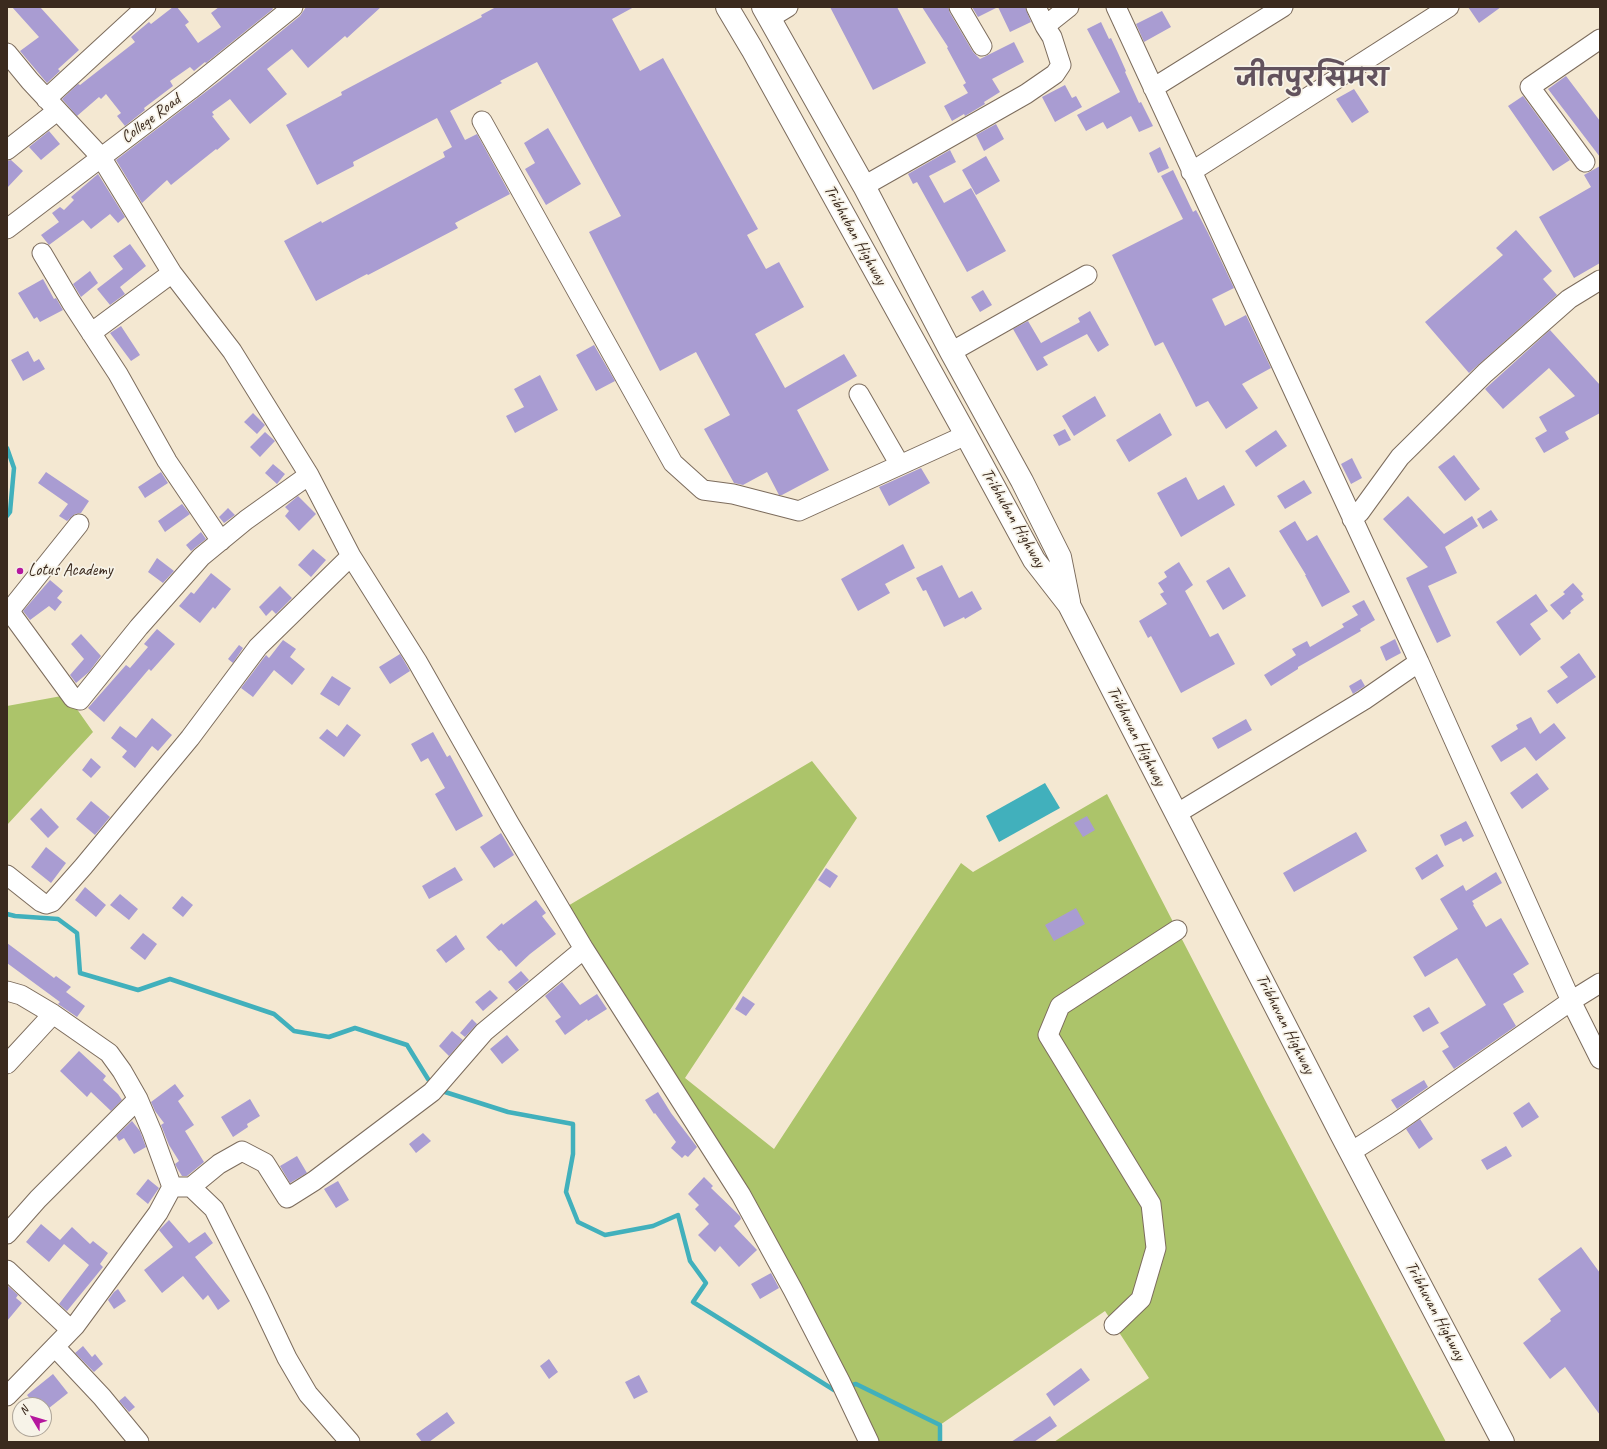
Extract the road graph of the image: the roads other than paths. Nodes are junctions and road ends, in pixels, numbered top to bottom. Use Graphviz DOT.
graph roads {
  1 [pos="146,7"];
  2 [pos="293,7"];
  3 [pos="727,7"];
  4 [pos="788,7"];
  5 [pos="959,7"];
  6 [pos="1036,7"];
  7 [pos="1069,7"];
  8 [pos="1116,7"];
  9 [pos="1283,7"];
  10 [pos="1449,7"];
  11 [pos="766,13"];
  12 [pos="1045,26"];
  13 [pos="1600,39"];
  14 [pos="982,46"];
  15 [pos="7,53"];
  16 [pos="1153,88"];
  17 [pos="52,105"];
  18 [pos="482,121"];
  19 [pos="7,150"];
  20 [pos="101,157"];
  21 [pos="1585,162"];
  22 [pos="1192,172"];
  23 [pos="864,186"];
  24 [pos="7,229"];
  25 [pos="42,253"];
  26 [pos="172,273"];
  27 [pos="1087,275"];
  28 [pos="1600,280"];
  29 [pos="91,332"];
  30 [pos="951,352"];
  31 [pos="859,394"];
  32 [pos="966,435"];
  33 [pos="900,465"];
  34 [pos="309,475"];
  35 [pos="1352,519"];
  36 [pos="79,524"];
  37 [pos="221,541"];
  38 [pos="351,556"];
  39 [pos="1069,605"];
  40 [pos="1419,662"];
  41 [pos="1176,814"];
  42 [pos="7,875"];
  43 [pos="1177,930"];
  44 [pos="584,949"];
  45 [pos="1600,983"];
  46 [pos="7,991"];
  47 [pos="1571,1001"];
  48 [pos="53,1014"];
  49 [pos="1600,1059"];
  50 [pos="7,1064"];
  51 [pos="138,1099"];
  52 [pos="1351,1152"];
  53 [pos="172,1187"];
  54 [pos="191,1187"];
  55 [pos="7,1234"];
  56 [pos="7,1270"];
  57 [pos="1114,1325"];
  58 [pos="71,1330"];
  59 [pos="55,1346"];
  60 [pos="7,1396"];
  61 [pos="139,1442"];
  62 [pos="350,1442"];
  63 [pos="869,1442"];
  64 [pos="1503,1442"];
  1 -- 17 [label="street"];
  2 -- 20 [label="street, College Road"];
  3 -- 32 [label="highway, Tribhuban Highway"];
  4 -- 11 [label="street"];
  5 -- 14 [label="street"];
  6 -- 12 [label="street"];
  7 -- 12 [label="street"];
  8 -- 16 [label="street"];
  9 -- 16 [label="street"];
  10 -- 22 [label="street"];
  11 -- 23 [label="highway, Tribhuban Highway"];
  12 -- 23 [label="street"];
  13 -- 21 [label="street"];
  15 -- 17 [label="street"];
  16 -- 22 [label="street"];
  17 -- 19 [label="street"];
  17 -- 20 [label="street"];
  18 -- 33 [label="street"];
  20 -- 24 [label="street, College Road"];
  20 -- 26 [label="street"];
  22 -- 35 [label="street"];
  23 -- 30 [label="highway, Tribhuban Highway"];
  25 -- 29 [label="street"];
  26 -- 29 [label="street"];
  26 -- 34 [label="street"];
  27 -- 30 [label="street"];
  28 -- 35 [label="street"];
  29 -- 37 [label="street"];
  30 -- 39 [label="highway, Tribhuban Highway"];
  31 -- 33 [label="street"];
  32 -- 33 [label="street"];
  32 -- 39 [label="highway, Tribhuban Highway"];
  34 -- 37 [label="street"];
  34 -- 38 [label="street"];
  35 -- 40 [label="street"];
  36 -- 37 [label="street"];
  38 -- 42 [label="street"];
  38 -- 44 [label="street"];
  39 -- 41 [label="highway, Tribhuvan Highway"];
  40 -- 41 [label="street"];
  40 -- 47 [label="street"];
  41 -- 52 [label="highway, Tribhuvan Highway"];
  43 -- 57 [label="street"];
  44 -- 54 [label="street"];
  44 -- 63 [label="street"];
  45 -- 47 [label="street"];
  46 -- 48 [label="street"];
  47 -- 49 [label="street"];
  47 -- 52 [label="street"];
  48 -- 50 [label="street"];
  48 -- 51 [label="street"];
  51 -- 53 [label="street"];
  51 -- 55 [label="street"];
  52 -- 64 [label="highway, Tribhuvan Highway"];
  53 -- 54 [label="street"];
  53 -- 58 [label="street"];
  54 -- 62 [label="street"];
  56 -- 58 [label="street"];
  58 -- 59 [label="street"];
  59 -- 60 [label="street"];
  59 -- 61 [label="street"];
}
